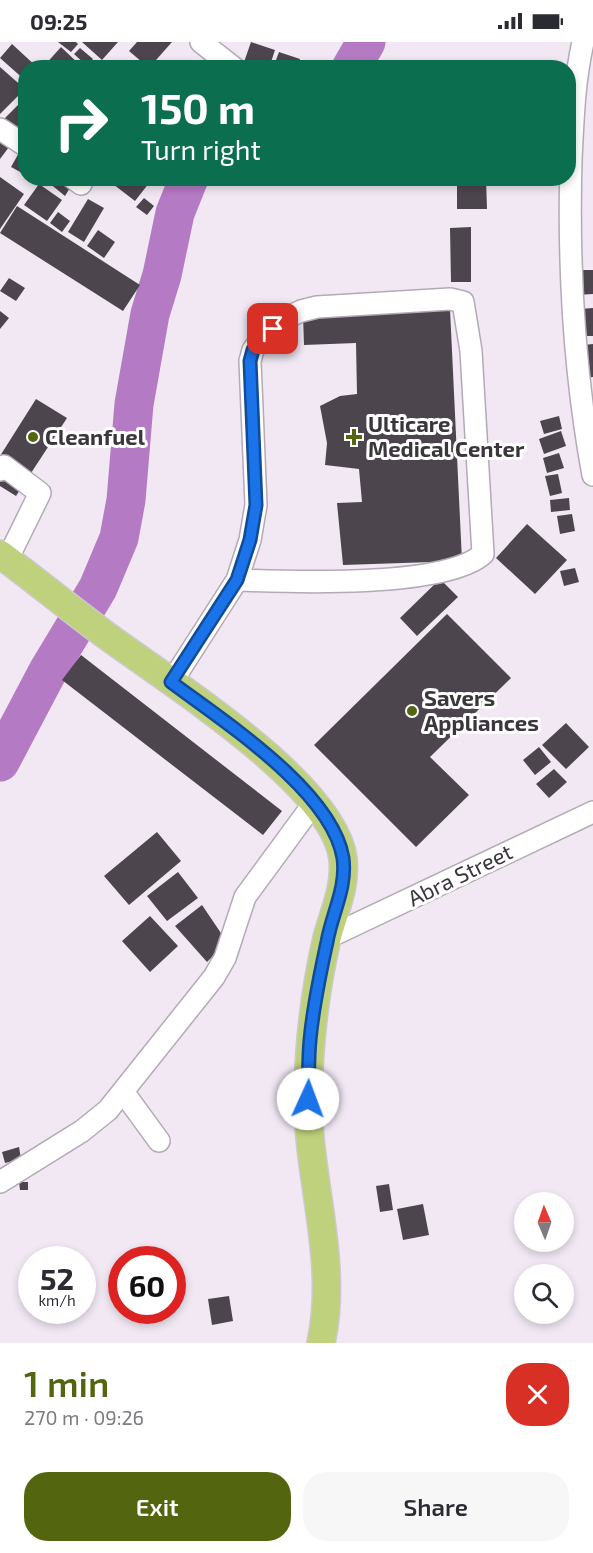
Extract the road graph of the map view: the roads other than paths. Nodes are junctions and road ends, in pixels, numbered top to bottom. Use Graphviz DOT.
graph roads {
  1 [pos="201,42"];
  2 [pos="583,42"];
  3 [pos="224,60"];
  4 [pos="576,72"];
  5 [pos="0,129"];
  6 [pos="18,141"];
  7 [pos="570,186"];
  8 [pos="0,471"];
  9 [pos="593,475"];
  10 [pos="4,557"];
  11 [pos="237,580"];
  12 [pos="171,682"];
  13 [pos="314,802"];
  14 [pos="593,812"];
  15 [pos="327,938"];
  16 [pos="124,1093"];
  17 [pos="159,1141"];
  18 [pos="0,1182"];
  19 [pos="321,1343"];
  1 -- 3 [label="street"];
  2 -- 4 [label="street"];
  5 -- 6 [label="street"];
  7 -- 9 [label="street"];
  8 -- 10 [label="street"];
  10 -- 12 [label="main road"];
  11 -- 11 [label="street"];
  11 -- 12 [label="street"];
  12 -- 13 [label="main road"];
  13 -- 15 [label="main road"];
  13 -- 16 [label="street"];
  14 -- 15 [label="street, Abra Street"];
  15 -- 19 [label="main road"];
  16 -- 17 [label="street"];
  16 -- 18 [label="street"];
}
